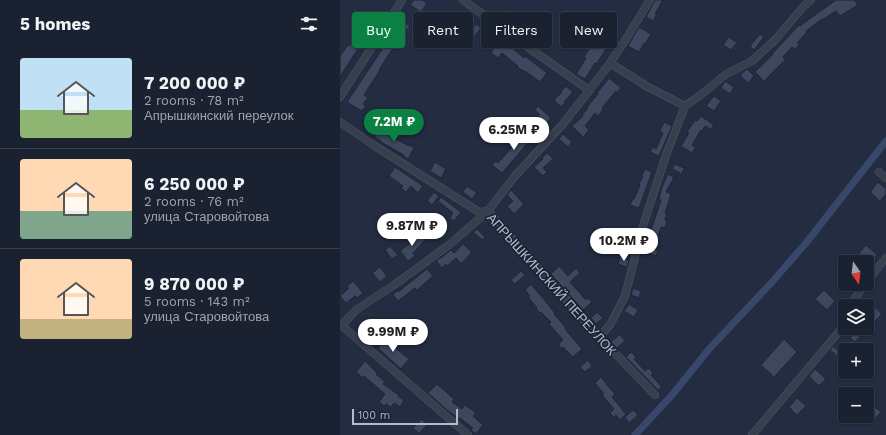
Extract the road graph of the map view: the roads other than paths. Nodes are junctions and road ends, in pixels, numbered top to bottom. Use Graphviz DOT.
graph roads {
  1 [pos="402,0"];
  2 [pos="463,0"];
  3 [pos="650,0"];
  4 [pos="811,0"];
  5 [pos="610,63"];
  6 [pos="589,90"];
  7 [pos="340,97"];
  8 [pos="685,106"];
  9 [pos="340,122"];
  10 [pos="879,172"];
  11 [pos="886,178"];
  12 [pos="488,211"];
  13 [pos="886,258"];
  14 [pos="874,273"];
  15 [pos="341,325"];
  16 [pos="838,333"];
  17 [pos="600,336"];
  18 [pos="655,395"];
  19 [pos="468,435"];
  20 [pos="752,435"];
  1 -- 7 [label="street"];
  2 -- 6 [label="street"];
  3 -- 5 [label="street"];
  4 -- 8 [label="street"];
  5 -- 6 [label="street"];
  5 -- 8 [label="street"];
  6 -- 12 [label="street"];
  8 -- 17 [label="street"];
  9 -- 12 [label="street, АПРЫШКИНСКИЙ ПЕРЕУЛОК"];
  10 -- 11 [label="street"];
  12 -- 15 [label="street"];
  12 -- 17 [label="street, АПРЫШКИНСКИЙ ПЕРЕУЛОК"];
  13 -- 14 [label="street"];
  15 -- 19 [label="street"];
  16 -- 20 [label="street"];
  17 -- 18 [label="street, АПРЫШКИНСКИЙ ПЕРЕУЛОК"];
}
